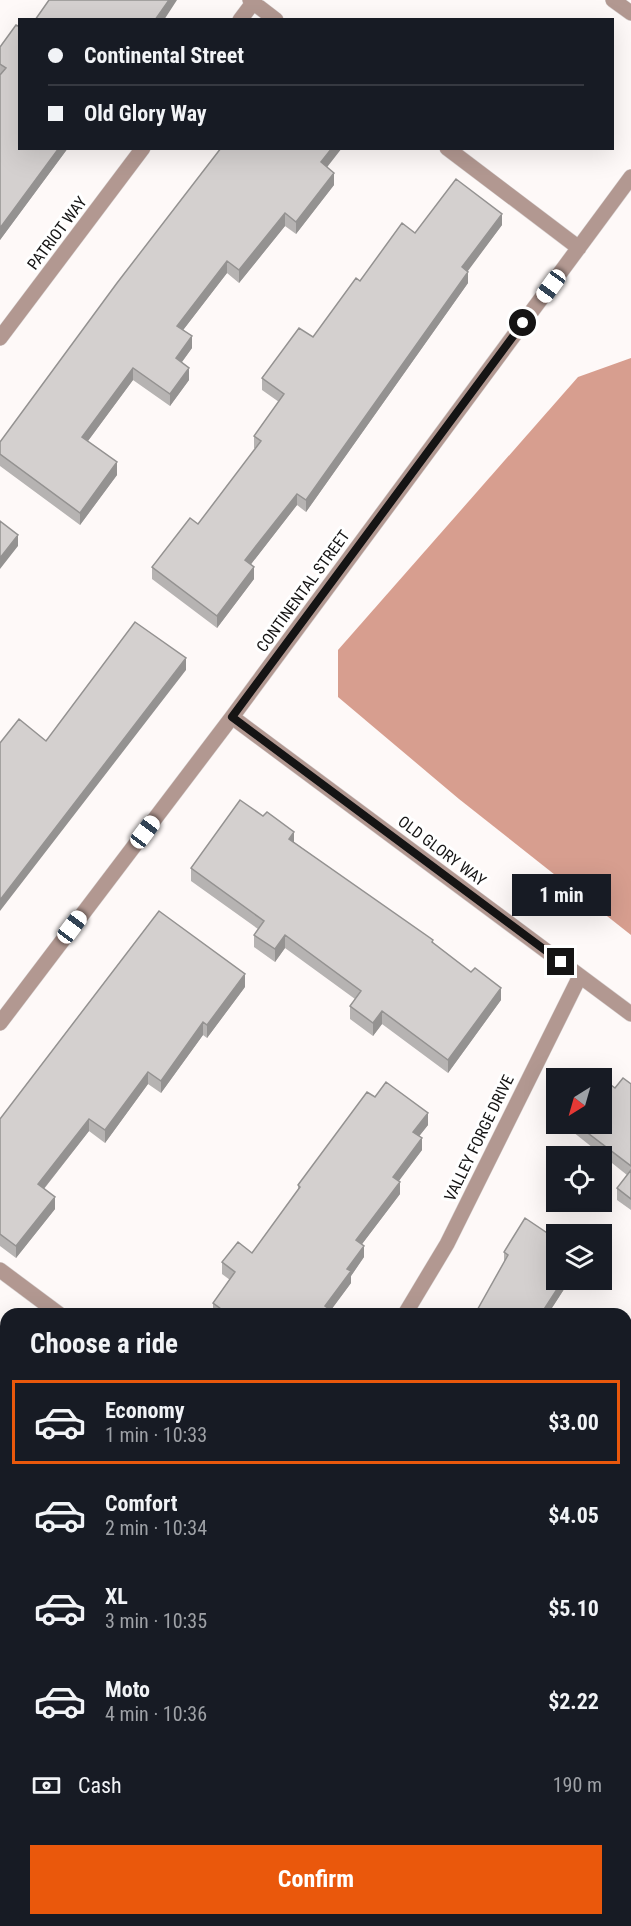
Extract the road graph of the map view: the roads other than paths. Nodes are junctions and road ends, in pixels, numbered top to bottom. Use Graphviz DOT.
graph roads {
  1 [pos="613,0"];
  2 [pos="252,1"];
  3 [pos="631,13"];
  4 [pos="241,18"];
  5 [pos="273,18"];
  6 [pos="141,150"];
  7 [pos="450,150"];
  8 [pos="630,182"];
  9 [pos="579,248"];
  10 [pos="0,338"];
  11 [pos="232,717"];
  12 [pos="580,976"];
  13 [pos="631,1014"];
  14 [pos="0,1023"];
  15 [pos="0,1270"];
  16 [pos="51,1308"];
  17 [pos="409,1308"];
  1 -- 3 [label="street"];
  2 -- 4 [label="street"];
  2 -- 5 [label="street"];
  6 -- 10 [label="street, PATRIOT WAY"];
  7 -- 9 [label="street"];
  8 -- 9 [label="street, CONTINENTAL STREET"];
  9 -- 11 [label="street, CONTINENTAL STREET"];
  11 -- 12 [label="street, OLD GLORY WAY"];
  11 -- 14 [label="street, CONTINENTAL STREET"];
  12 -- 13 [label="street, OLD GLORY WAY"];
  12 -- 17 [label="street, VALLEY FORGE DRIVE"];
  15 -- 16 [label="street"];
}
